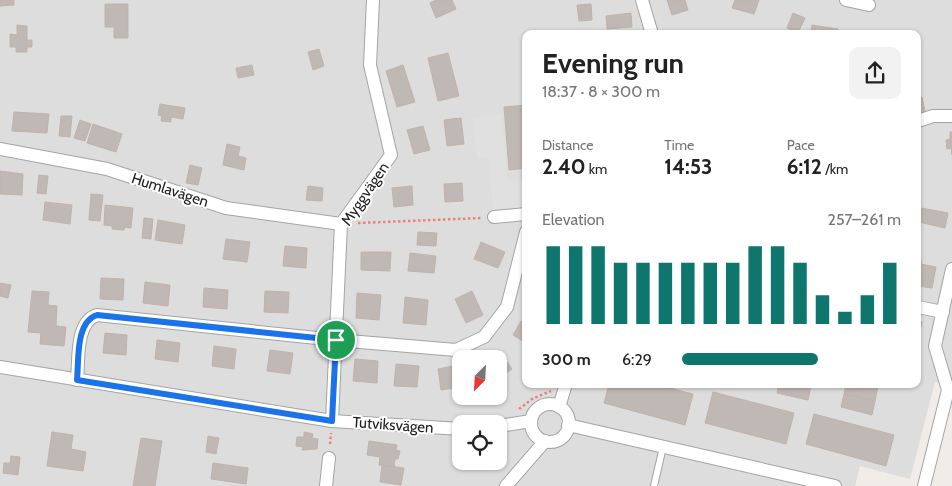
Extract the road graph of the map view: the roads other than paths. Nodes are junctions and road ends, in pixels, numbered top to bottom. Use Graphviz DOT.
graph roads {
  1 [pos="373,0"];
  2 [pos="642,0"];
  3 [pos="846,0"];
  4 [pos="869,5"];
  5 [pos="651,30"];
  6 [pos="952,116"];
  7 [pos="921,120"];
  8 [pos="0,149"];
  9 [pos="522,214"];
  10 [pos="494,217"];
  11 [pos="341,224"];
  12 [pos="522,248"];
  13 [pos="952,268"];
  14 [pos="921,308"];
  15 [pos="943,312"];
  16 [pos="336,340"];
  17 [pos="0,367"];
  18 [pos="77,380"];
  19 [pos="561,388"];
  20 [pos="559,407"];
  21 [pos="332,421"];
  22 [pos="531,421"];
  23 [pos="507,425"];
  24 [pos="568,425"];
  25 [pos="452,428"];
  26 [pos="545,441"];
  27 [pos="663,447"];
  28 [pos="329,458"];
  29 [pos="326,486"];
  30 [pos="506,486"];
  31 [pos="654,486"];
  32 [pos="835,486"];
  33 [pos="924,486"];
  1 -- 11 [label="street, Myggvägen"];
  2 -- 5 [label="street"];
  3 -- 4 [label="street"];
  6 -- 7 [label="street"];
  8 -- 11 [label="street, Humlavägen"];
  9 -- 10 [label="street"];
  11 -- 16 [label="street, Myggvägen"];
  12 -- 16 [label="street"];
  13 -- 15 [label="street"];
  14 -- 15 [label="street"];
  15 -- 33 [label="street"];
  16 -- 18 [label="street"];
  16 -- 21 [label="street, Myggvägen"];
  17 -- 18 [label="street, Tutviksvägen"];
  18 -- 21 [label="street, Tutviksvägen"];
  19 -- 20 [label="street"];
  20 -- 22 [label="street"];
  20 -- 24 [label="street"];
  21 -- 25 [label="street, Tutviksvägen"];
  22 -- 23 [label="street"];
  22 -- 26 [label="street"];
  24 -- 26 [label="street"];
  24 -- 27 [label="street"];
  26 -- 30 [label="street"];
  27 -- 31 [label="lane"];
  27 -- 32 [label="street"];
  28 -- 29 [label="street"];
}
